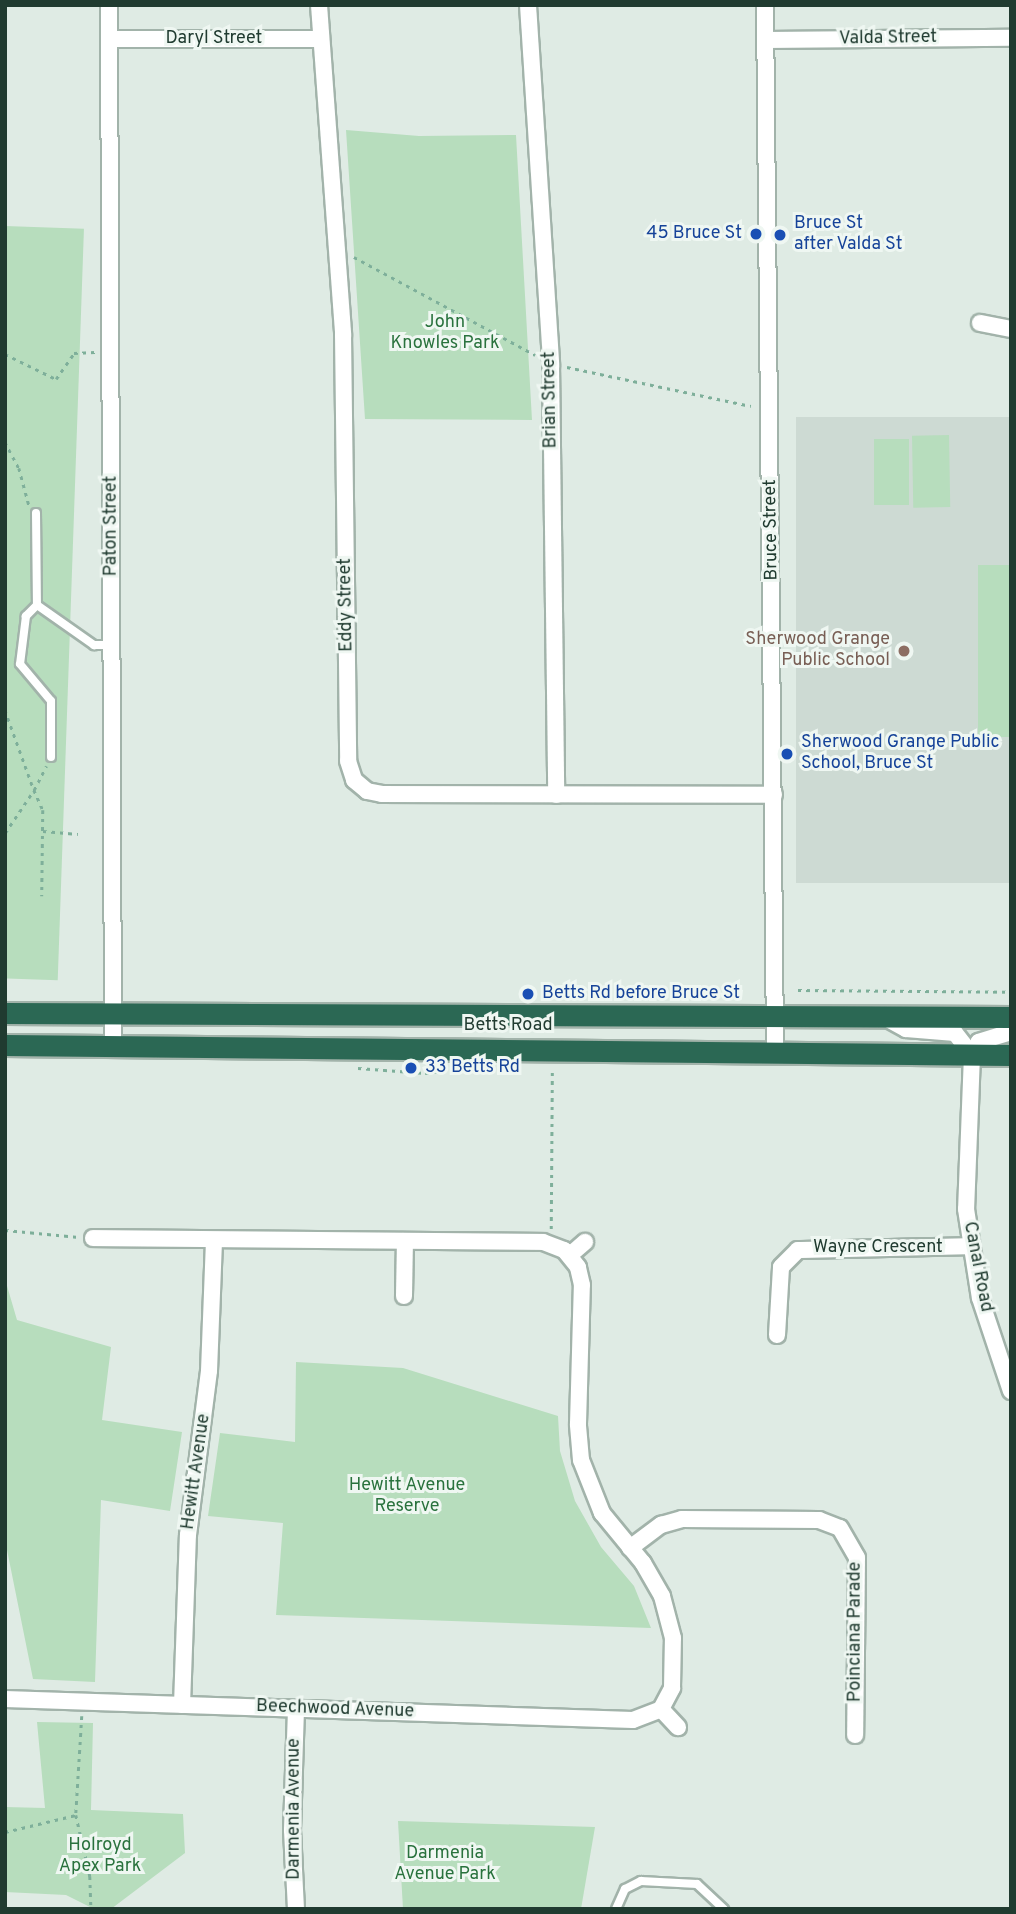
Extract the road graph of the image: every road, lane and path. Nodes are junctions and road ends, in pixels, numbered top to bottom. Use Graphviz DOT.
graph roads {
  1 [pos="109,5"];
  2 [pos="319,5"];
  3 [pos="528,5"];
  4 [pos="765,5"];
  5 [pos="1011,38"];
  6 [pos="109,39"];
  7 [pos="320,39"];
  8 [pos="765,40"];
  9 [pos="337,255"];
  10 [pos="980,323"];
  11 [pos="1011,329"];
  12 [pos="112,352"];
  13 [pos="5,354"];
  14 [pos="551,364"];
  15 [pos="5,385"];
  16 [pos="751,406"];
  17 [pos="5,416"];
  18 [pos="5,442"];
  19 [pos="36,513"];
  20 [pos="37,605"];
  21 [pos="113,645"];
  22 [pos="5,710"];
  23 [pos="51,757"];
  24 [pos="34,790"];
  25 [pos="556,795"];
  26 [pos="774,795"];
  27 [pos="43,831"];
  28 [pos="5,833"];
  29 [pos="78,835"];
  30 [pos="41,896"];
  31 [pos="798,990"];
  32 [pos="1011,992"];
  33 [pos="5,1013"];
  34 [pos="113,1014"];
  35 [pos="775,1016"];
  36 [pos="883,1016"];
  37 [pos="1011,1017"];
  38 [pos="1011,1032"];
  39 [pos="5,1045"];
  40 [pos="113,1046"];
  41 [pos="775,1054"];
  42 [pos="972,1055"];
  43 [pos="1011,1055"];
  44 [pos="552,1068"];
  45 [pos="5,1230"];
  46 [pos="93,1238"];
  47 [pos="214,1240"];
  48 [pos="405,1241"];
  49 [pos="585,1242"];
  50 [pos="551,1244"];
  51 [pos="969,1246"];
  52 [pos="570,1255"];
  53 [pos="404,1296"];
  54 [pos="778,1335"];
  55 [pos="1011,1391"];
  56 [pos="858,1521"];
  57 [pos="845,1532"];
  58 [pos="630,1548"];
  59 [pos="5,1699"];
  60 [pos="83,1702"];
  61 [pos="182,1705"];
  62 [pos="296,1709"];
  63 [pos="661,1709"];
  64 [pos="678,1727"];
  65 [pos="855,1735"];
  66 [pos="76,1815"];
  67 [pos="5,1832"];
  68 [pos="91,1909"];
  69 [pos="296,1909"];
  70 [pos="616,1909"];
  71 [pos="724,1909"];
  1 -- 6 [label="street, Paton Street"];
  2 -- 7 [label="street, Eddy Street"];
  3 -- 14 [label="street, Brian Street"];
  4 -- 8 [label="street, Bruce Street"];
  5 -- 8 [label="street, Valda Street"];
  6 -- 7 [label="street, Daryl Street"];
  6 -- 12 [label="street, Paton Street"];
  7 -- 9 [label="street, Eddy Street"];
  8 -- 26 [label="street, Bruce Street"];
  9 -- 14 [label="path"];
  9 -- 25 [label="street, Eddy Street"];
  10 -- 11 [label="street"];
  12 -- 13 [label="path"];
  12 -- 21 [label="street, Paton Street"];
  14 -- 16 [label="path"];
  14 -- 25 [label="street, Brian Street"];
  15 -- 17 [label="path"];
  18 -- 19 [label="path"];
  19 -- 20 [label="lane"];
  20 -- 21 [label="lane"];
  20 -- 23 [label="lane"];
  21 -- 34 [label="street, Paton Street"];
  22 -- 24 [label="path"];
  23 -- 24 [label="path"];
  24 -- 27 [label="path"];
  24 -- 28 [label="path"];
  25 -- 26 [label="street, Eddy Street"];
  26 -- 35 [label="street, Bruce Street"];
  27 -- 29 [label="path"];
  27 -- 30 [label="path"];
  31 -- 32 [label="path"];
  33 -- 34 [label="highway, Betts Road"];
  34 -- 35 [label="highway, Betts Road"];
  34 -- 40 [label="street, Paton Street"];
  35 -- 36 [label="highway, Betts Road"];
  35 -- 41 [label="street, Bruce Street"];
  36 -- 37 [label="highway, Betts Road"];
  36 -- 42 [label="street"];
  38 -- 42 [label="street"];
  39 -- 40 [label="highway, Betts Road"];
  40 -- 41 [label="highway, Betts Road"];
  41 -- 42 [label="highway, Betts Road"];
  42 -- 43 [label="highway, Betts Road"];
  42 -- 51 [label="street, Canal Road"];
  44 -- 50 [label="path"];
  45 -- 46 [label="path"];
  46 -- 47 [label="street"];
  47 -- 48 [label="street"];
  47 -- 61 [label="street, Hewitt Avenue"];
  48 -- 50 [label="street"];
  48 -- 53 [label="street"];
  49 -- 52 [label="street"];
  50 -- 52 [label="street"];
  51 -- 54 [label="street, Wayne Crescent"];
  51 -- 55 [label="street, Canal Road"];
  52 -- 58 [label="street"];
  56 -- 57 [label="street"];
  57 -- 58 [label="street"];
  57 -- 65 [label="street, Poinciana Parade"];
  58 -- 63 [label="street"];
  59 -- 60 [label="street, Beechwood Avenue"];
  60 -- 61 [label="street, Beechwood Avenue"];
  60 -- 66 [label="path"];
  61 -- 62 [label="street, Beechwood Avenue"];
  62 -- 63 [label="street, Beechwood Avenue"];
  62 -- 69 [label="street, Darmenia Avenue"];
  63 -- 64 [label="street"];
  66 -- 67 [label="path"];
  66 -- 68 [label="path"];
  70 -- 71 [label="lane"];
}
